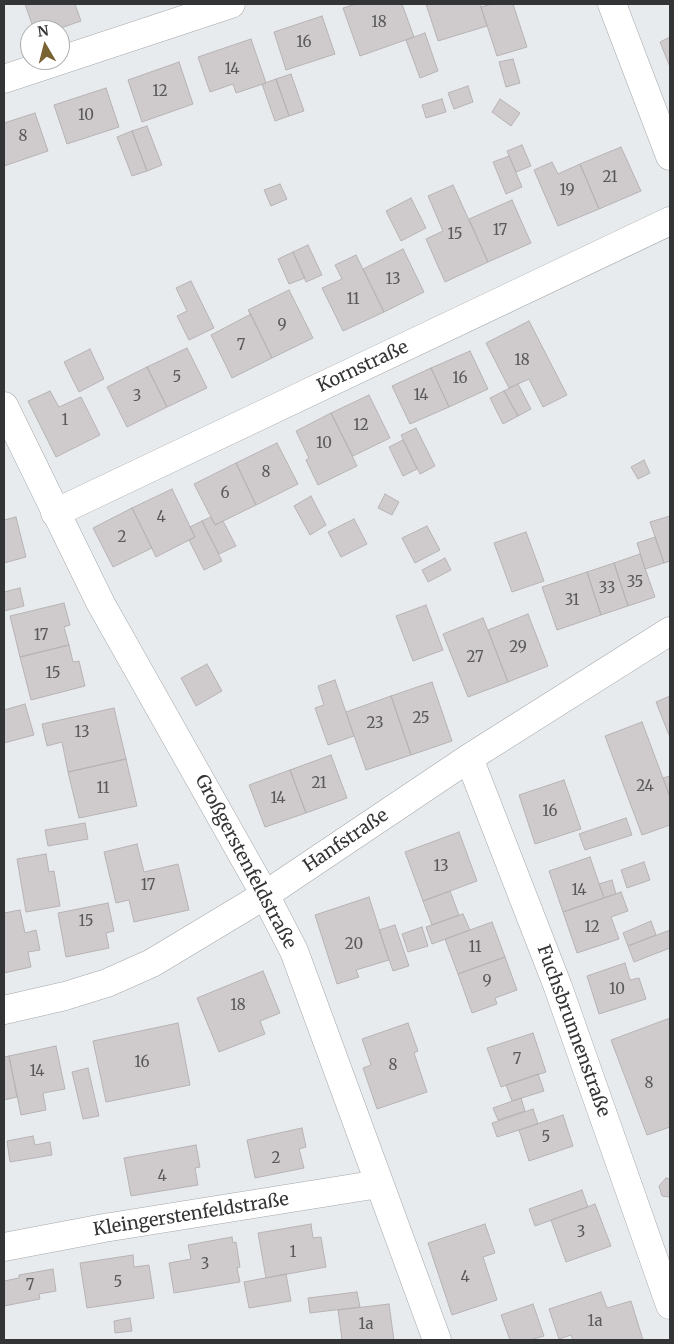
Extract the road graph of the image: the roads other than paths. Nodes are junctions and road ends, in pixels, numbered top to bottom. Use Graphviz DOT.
graph roads {
  1 [pos="232,4"];
  2 [pos="612,4"];
  3 [pos="4,80"];
  4 [pos="669,147"];
  5 [pos="670,220"];
  6 [pos="4,406"];
  7 [pos="55,512"];
  8 [pos="670,631"];
  9 [pos="469,758"];
  10 [pos="265,895"];
  11 [pos="4,1010"];
  12 [pos="379,1184"];
  13 [pos="4,1247"];
  14 [pos="670,1305"];
  15 [pos="437,1340"];
  1 -- 3 [label="street"];
  2 -- 4 [label="street"];
  5 -- 7 [label="street, Kornstraße"];
  6 -- 7 [label="street, Großgerstenfeldstraße"];
  7 -- 10 [label="street, Großgerstenfeldstraße"];
  8 -- 9 [label="street, Hanfstraße"];
  9 -- 10 [label="street, Hanfstraße"];
  9 -- 14 [label="street, Fuchsbrunnenstraße"];
  10 -- 11 [label="street, Hanfstraße"];
  10 -- 12 [label="street, Großgerstenfeldstraße"];
  12 -- 13 [label="street, Kleingerstenfeldstraße"];
  12 -- 15 [label="street, Großgerstenfeldstraße"];
}
